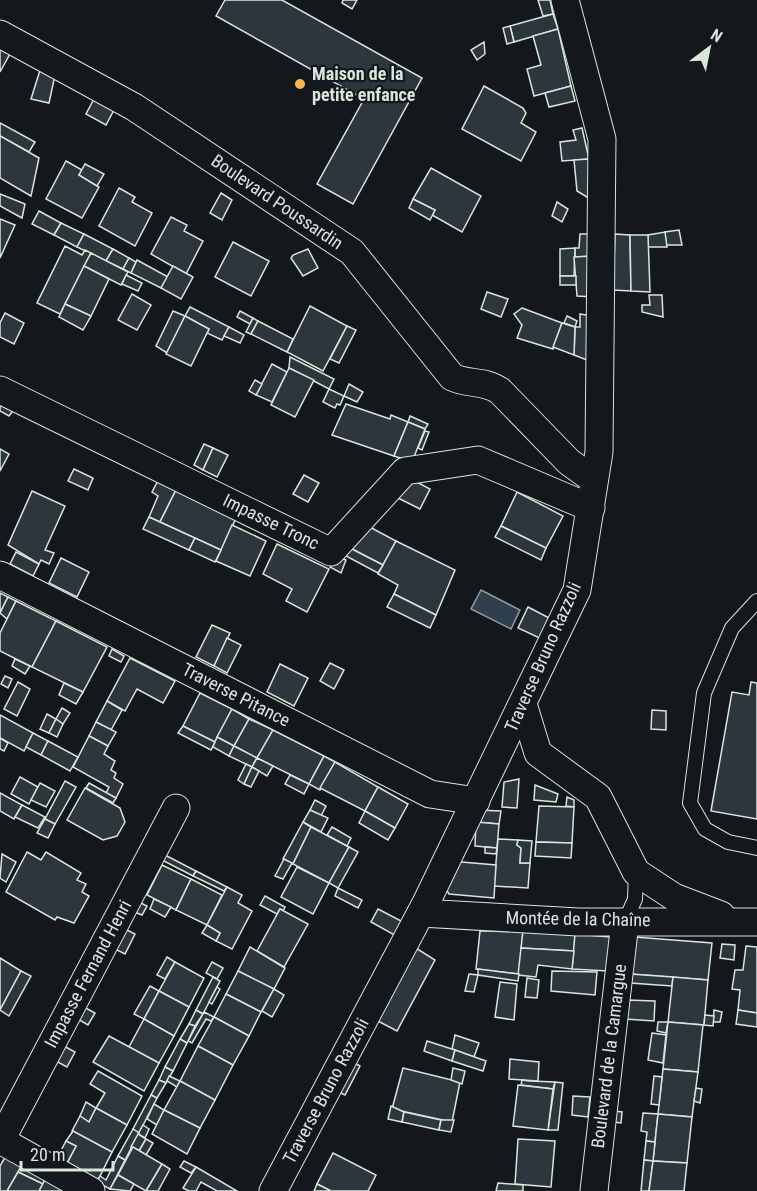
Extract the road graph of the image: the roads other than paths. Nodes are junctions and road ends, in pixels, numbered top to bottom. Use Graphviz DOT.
graph roads {
  1 [pos="565,0"];
  2 [pos="0,34"];
  3 [pos="0,390"];
  4 [pos="594,480"];
  5 [pos="591,508"];
  6 [pos="0,575"];
  7 [pos="757,601"];
  8 [pos="523,704"];
  9 [pos="476,801"];
  10 [pos="176,808"];
  11 [pos="757,848"];
  12 [pos="636,872"];
  13 [pos="421,913"];
  14 [pos="625,922"];
  15 [pos="746,922"];
  16 [pos="0,1140"];
  17 [pos="91,1191"];
  18 [pos="273,1191"];
  19 [pos="594,1191"];
  1 -- 4 [label="street, Traverse Bruno Razzoli"];
  2 -- 4 [label="street, Boulevard Poussardin"];
  3 -- 5 [label="street, Impasse Tronc"];
  4 -- 5 [label="street, Traverse Bruno Razzoli"];
  5 -- 8 [label="street, Traverse Bruno Razzoli"];
  6 -- 9 [label="street, Traverse Pitance"];
  7 -- 11 [label="lane"];
  8 -- 9 [label="street, Traverse Bruno Razzoli"];
  8 -- 12 [label="street, Montée de la Chaîne"];
  9 -- 13 [label="street, Traverse Bruno Razzoli"];
  10 -- 16 [label="street, Impasse Fernand Henri"];
  12 -- 14 [label="lane"];
  12 -- 15 [label="street, Montée de la Chaîne"];
  13 -- 14 [label="street, Montée de la Chaîne"];
  13 -- 18 [label="street, Traverse Bruno Razzoli"];
  14 -- 15 [label="street, Montée de la Chaîne"];
  14 -- 19 [label="street, Boulevard de la Camargue"];
  16 -- 17 [label="street"];
}
